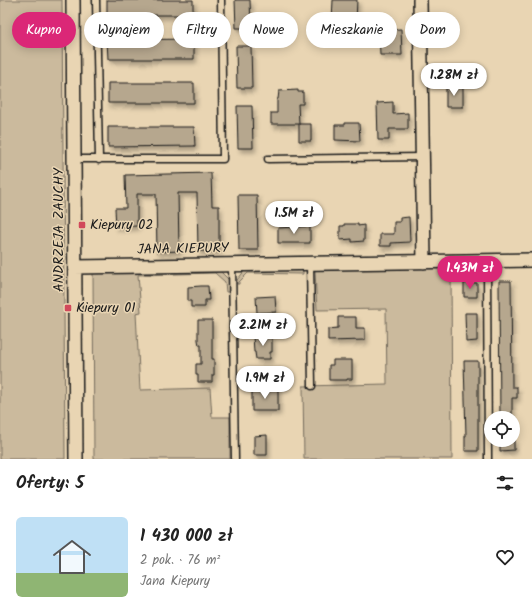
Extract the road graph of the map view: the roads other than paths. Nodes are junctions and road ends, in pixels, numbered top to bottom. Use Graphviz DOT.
graph roads {
  1 [pos="73,0"];
  2 [pos="96,0"];
  3 [pos="221,0"];
  4 [pos="420,0"];
  5 [pos="422,157"];
  6 [pos="74,159"];
  7 [pos="268,159"];
  8 [pos="99,160"];
  9 [pos="532,260"];
  10 [pos="424,262"];
  11 [pos="310,263"];
  12 [pos="232,265"];
  13 [pos="487,265"];
  14 [pos="75,267"];
  15 [pos="312,386"];
  16 [pos="76,459"];
  17 [pos="235,459"];
  18 [pos="488,459"];
  1 -- 6 [label="street, ANDRZEJA ZAUCHY"];
  2 -- 8 [label="lane"];
  3 -- 8 [label="lane"];
  4 -- 5 [label="street"];
  5 -- 7 [label="lane"];
  5 -- 10 [label="street"];
  6 -- 8 [label="lane"];
  6 -- 14 [label="street, ANDRZEJA ZAUCHY"];
  9 -- 10 [label="street, JANA KIEPURY"];
  10 -- 11 [label="street, JANA KIEPURY"];
  11 -- 12 [label="street, JANA KIEPURY"];
  11 -- 15 [label="lane"];
  12 -- 14 [label="street, JANA KIEPURY"];
  12 -- 17 [label="lane"];
  13 -- 18 [label="lane"];
  14 -- 16 [label="street, ANDRZEJA ZAUCHY"];
}
